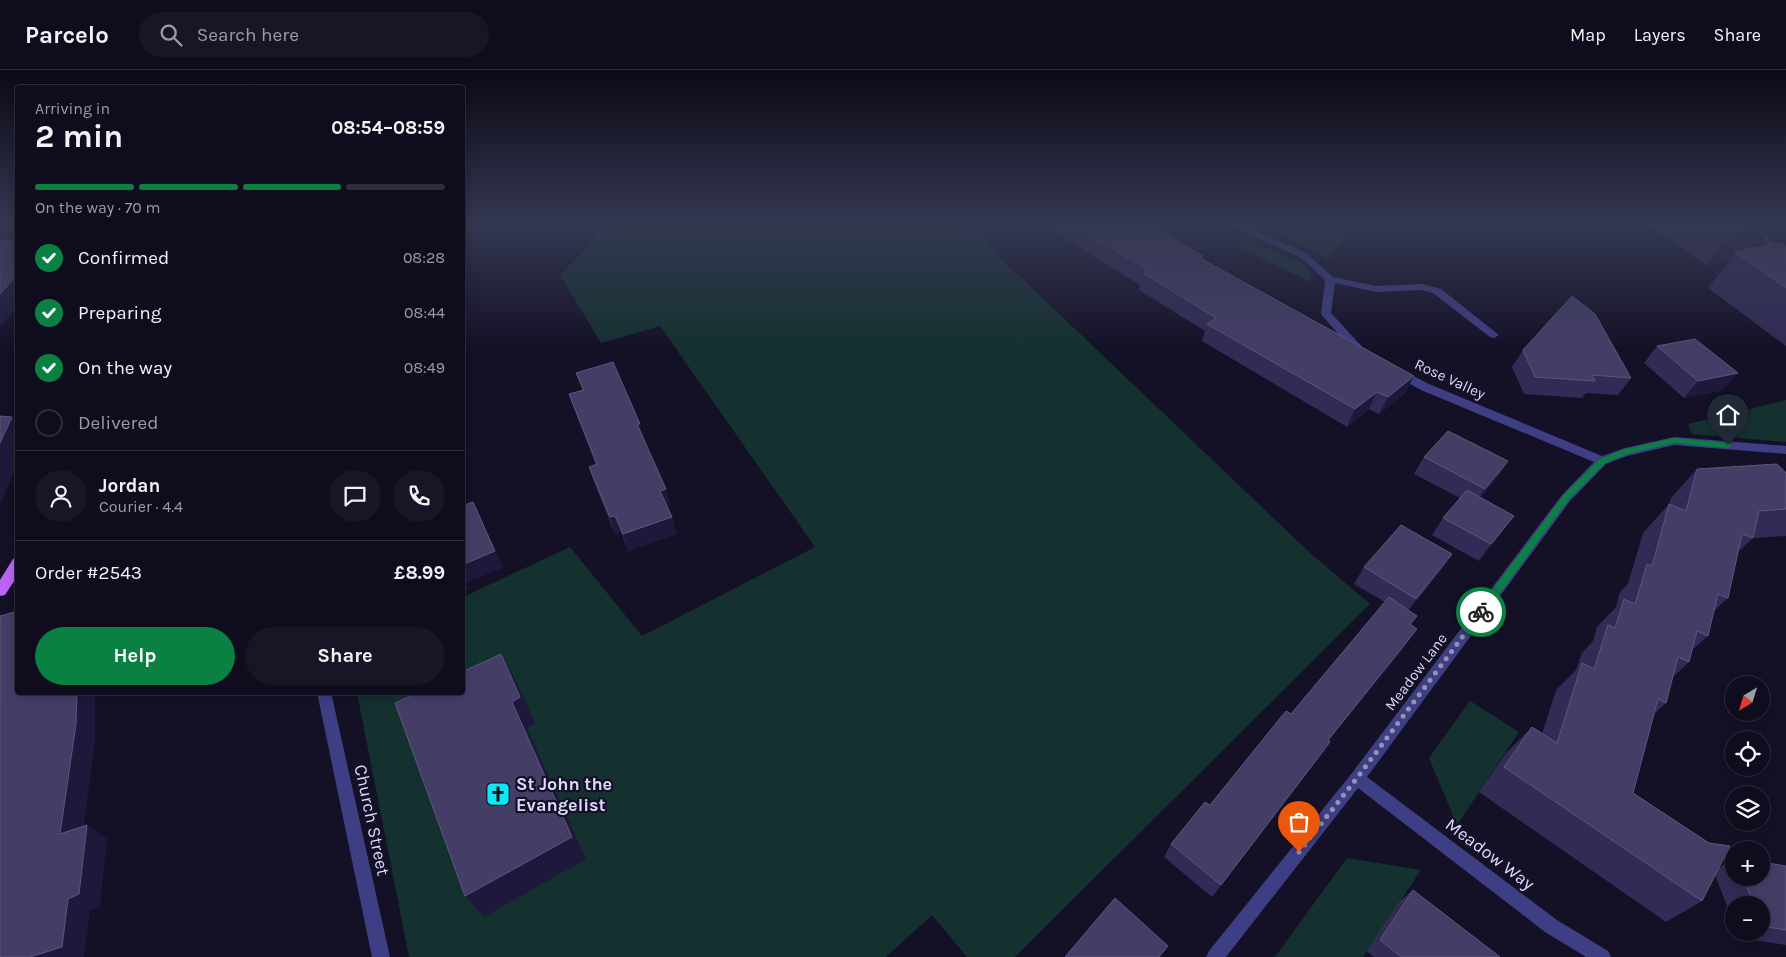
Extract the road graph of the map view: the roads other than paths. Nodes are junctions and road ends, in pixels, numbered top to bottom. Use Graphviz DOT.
graph roads {
  1 [pos="1315,265"];
  2 [pos="1330,279"];
  3 [pos="1494,335"];
  4 [pos="1373,358"];
  5 [pos="1390,368"];
  6 [pos="1786,450"];
  7 [pos="1602,461"];
  8 [pos="15,568"];
  9 [pos="0,591"];
  10 [pos="325,695"];
  11 [pos="1357,778"];
  12 [pos="381,957"];
  13 [pos="1216,957"];
  14 [pos="1602,957"];
  1 -- 2 [label="street"];
  2 -- 3 [label="street"];
  2 -- 4 [label="street"];
  5 -- 7 [label="street, Rose Valley"];
  6 -- 7 [label="street, Meadow Lane"];
  7 -- 11 [label="street, Meadow Lane"];
  8 -- 9 [label="main road"];
  10 -- 12 [label="street, Church Street"];
  11 -- 13 [label="street, Meadow Lane"];
  11 -- 14 [label="street, Meadow Way"];
}
